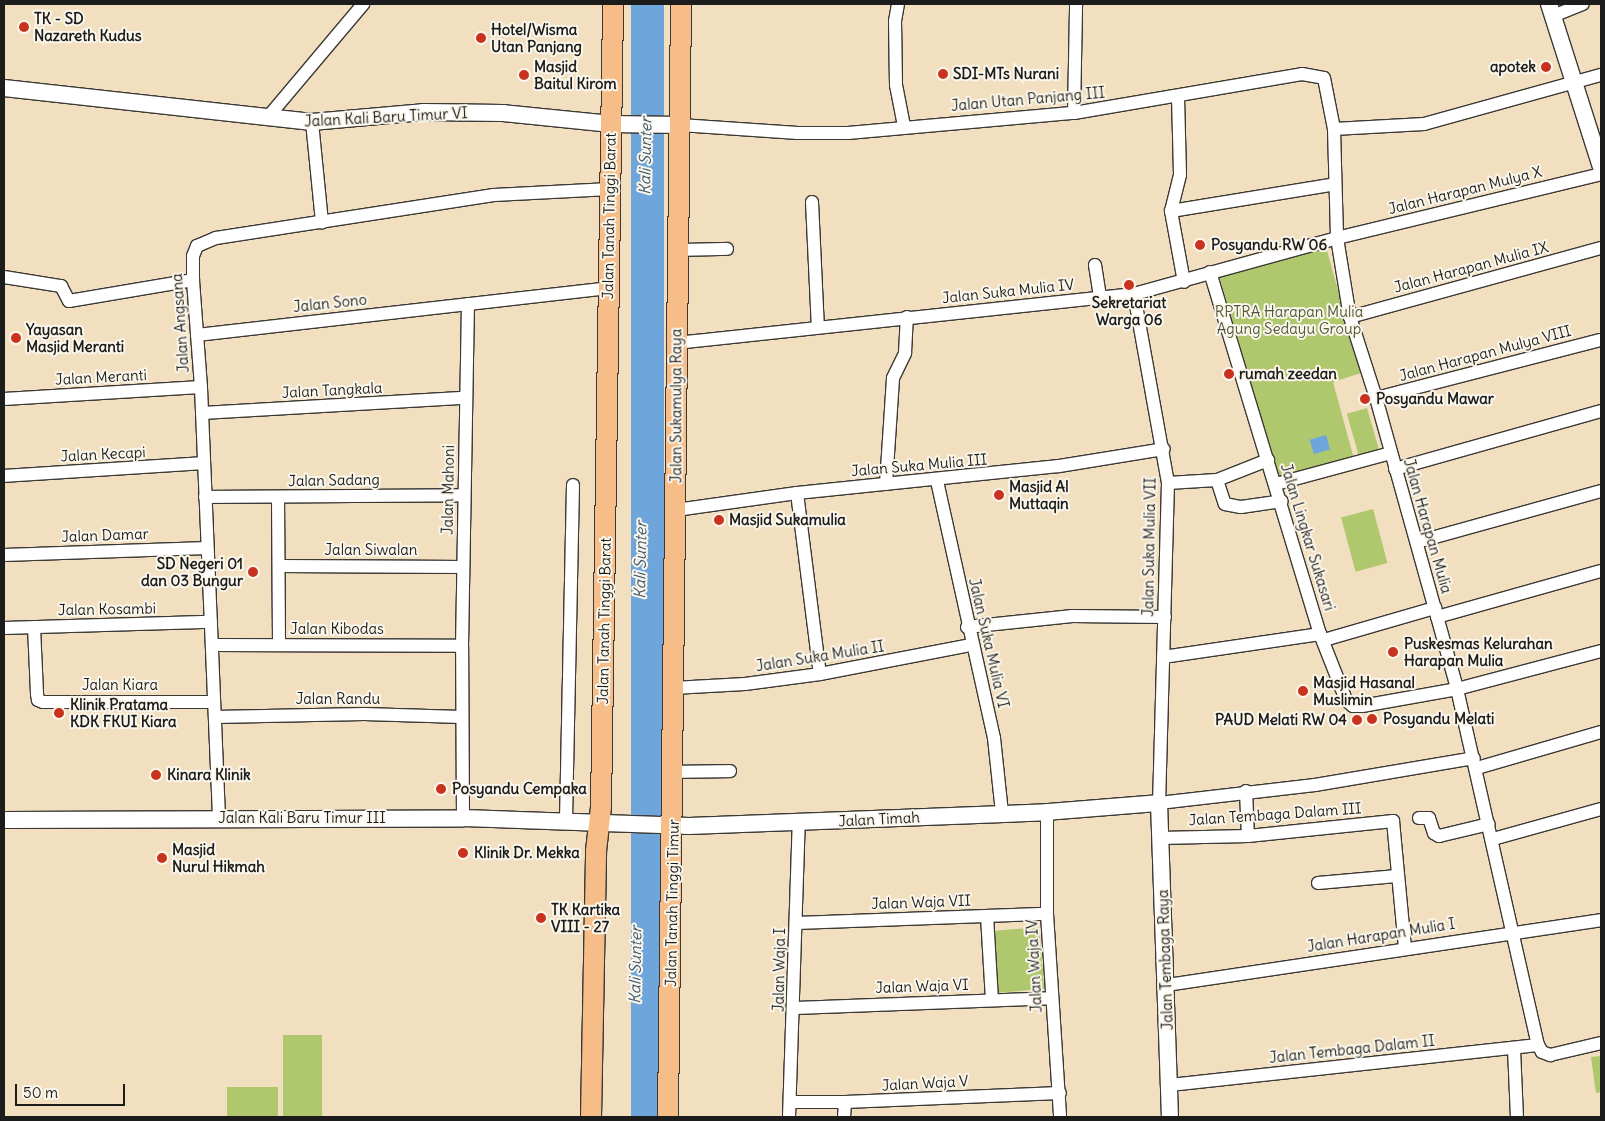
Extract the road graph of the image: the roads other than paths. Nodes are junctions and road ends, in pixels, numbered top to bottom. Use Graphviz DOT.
graph roads {
  1 [pos="363,4"];
  2 [pos="613,4"];
  3 [pos="681,4"];
  4 [pos="898,4"];
  5 [pos="1076,4"];
  6 [pos="1583,4"];
  7 [pos="1551,10"];
  8 [pos="1601,75"];
  9 [pos="1575,80"];
  10 [pos="4,88"];
  11 [pos="1178,97"];
  12 [pos="1074,113"];
  13 [pos="268,117"];
  14 [pos="312,122"];
  15 [pos="615,124"];
  16 [pos="676,125"];
  17 [pos="904,126"];
  18 [pos="1334,129"];
  19 [pos="1600,160"];
  20 [pos="1601,174"];
  21 [pos="1335,184"];
  22 [pos="610,189"];
  23 [pos="812,202"];
  24 [pos="1171,211"];
  25 [pos="322,223"];
  26 [pos="1337,238"];
  27 [pos="1601,248"];
  28 [pos="727,249"];
  29 [pos="678,250"];
  30 [pos="1095,265"];
  31 [pos="1210,272"];
  32 [pos="4,277"];
  33 [pos="193,280"];
  34 [pos="1184,282"];
  35 [pos="608,288"];
  36 [pos="1134,294"];
  37 [pos="1100,298"];
  38 [pos="468,304"];
  39 [pos="907,317"];
  40 [pos="1350,317"];
  41 [pos="818,328"];
  42 [pos="196,335"];
  43 [pos="1601,340"];
  44 [pos="676,343"];
  45 [pos="200,388"];
  46 [pos="465,398"];
  47 [pos="1376,398"];
  48 [pos="4,399"];
  49 [pos="1601,411"];
  50 [pos="202,413"];
  51 [pos="1164,449"];
  52 [pos="1390,453"];
  53 [pos="1268,460"];
  54 [pos="204,464"];
  55 [pos="1395,468"];
  56 [pos="4,476"];
  57 [pos="1217,480"];
  58 [pos="937,481"];
  59 [pos="1168,483"];
  60 [pos="886,484"];
  61 [pos="1276,484"];
  62 [pos="573,485"];
  63 [pos="1601,491"];
  64 [pos="797,493"];
  65 [pos="464,495"];
  66 [pos="205,497"];
  67 [pos="278,497"];
  68 [pos="1282,501"];
  69 [pos="676,510"];
  70 [pos="1416,542"];
  71 [pos="207,548"];
  72 [pos="4,555"];
  73 [pos="280,566"];
  74 [pos="463,567"];
  75 [pos="1601,571"];
  76 [pos="1436,612"];
  77 [pos="1165,617"];
  78 [pos="211,622"];
  79 [pos="34,627"];
  80 [pos="967,627"];
  81 [pos="4,628"];
  82 [pos="1322,636"];
  83 [pos="212,645"];
  84 [pos="279,645"];
  85 [pos="971,645"];
  86 [pos="462,646"];
  87 [pos="1601,650"];
  88 [pos="1163,657"];
  89 [pos="820,674"];
  90 [pos="673,688"];
  91 [pos="1457,689"];
  92 [pos="214,702"];
  93 [pos="215,717"];
  94 [pos="462,717"];
  95 [pos="1601,732"];
  96 [pos="1475,763"];
  97 [pos="730,771"];
  98 [pos="673,772"];
  99 [pos="1246,791"];
  100 [pos="1159,803"];
  101 [pos="1601,809"];
  102 [pos="1047,812"];
  103 [pos="1002,813"];
  104 [pos="219,817"];
  105 [pos="463,818"];
  106 [pos="1419,818"];
  107 [pos="566,819"];
  108 [pos="4,820"];
  109 [pos="799,822"];
  110 [pos="607,823"];
  111 [pos="1489,824"];
  112 [pos="665,826"];
  113 [pos="1248,836"];
  114 [pos="1160,838"];
  115 [pos="1493,839"];
  116 [pos="1397,876"];
  117 [pos="1318,883"];
  118 [pos="1048,914"];
  119 [pos="988,916"];
  120 [pos="1601,920"];
  121 [pos="796,924"];
  122 [pos="1512,931"];
  123 [pos="1405,948"];
  124 [pos="1167,985"];
  125 [pos="1051,998"];
  126 [pos="992,1000"];
  127 [pos="794,1008"];
  128 [pos="1601,1043"];
  129 [pos="1538,1045"];
  130 [pos="1514,1049"];
  131 [pos="1170,1085"];
  132 [pos="1060,1093"];
  133 [pos="791,1102"];
  134 [pos="844,1102"];
  135 [pos="592,1117"];
  136 [pos="668,1117"];
  137 [pos="789,1117"];
  138 [pos="844,1117"];
  139 [pos="1060,1117"];
  140 [pos="1170,1117"];
  141 [pos="1517,1117"];
  1 -- 13 [label="street"];
  2 -- 15 [label="main road, Jalan Tanah Tinggi Barat"];
  3 -- 16 [label="main road, Jalan Sukamulya Raya"];
  4 -- 17 [label="street"];
  5 -- 12 [label="street"];
  6 -- 7 [label="street"];
  7 -- 9 [label="street"];
  8 -- 9 [label="street"];
  9 -- 18 [label="street"];
  9 -- 19 [label="street"];
  10 -- 13 [label="street, Jalan Kali Baru Timur VI"];
  11 -- 12 [label="street, Jalan Utan Panjang III"];
  11 -- 18 [label="street, Jalan Utan Panjang III"];
  11 -- 24 [label="street"];
  12 -- 17 [label="street, Jalan Utan Panjang III"];
  13 -- 14 [label="street, Jalan Kali Baru Timur VI"];
  14 -- 15 [label="street, Jalan Kali Baru Timur VI"];
  14 -- 25 [label="street"];
  15 -- 16 [label="street, Jalan Kali Baru Timur VI"];
  15 -- 22 [label="main road, Jalan Tanah Tinggi Barat"];
  16 -- 17 [label="street, Jalan Utan Panjang III"];
  16 -- 29 [label="main road, Jalan Sukamulya Raya"];
  18 -- 21 [label="street, Jalan Harapan Mulia"];
  20 -- 26 [label="street, Jalan Harapan Mulya X"];
  21 -- 24 [label="street"];
  21 -- 26 [label="street, Jalan Harapan Mulia"];
  22 -- 25 [label="street, Jalan Angsana"];
  22 -- 35 [label="main road, Jalan Tanah Tinggi Barat"];
  23 -- 41 [label="street"];
  24 -- 34 [label="street"];
  25 -- 33 [label="street, Jalan Angsana"];
  26 -- 31 [label="street, Jalan Suka Mulia IV"];
  26 -- 40 [label="street, Jalan Harapan Mulia"];
  27 -- 40 [label="street, Jalan Harapan Mulia IX"];
  28 -- 29 [label="street"];
  29 -- 44 [label="main road, Jalan Sukamulya Raya"];
  30 -- 37 [label="street"];
  31 -- 34 [label="street, Jalan Suka Mulia IV"];
  31 -- 53 [label="street, Jalan Lingkar Sukasari"];
  32 -- 33 [label="street"];
  33 -- 42 [label="street, Jalan Angsana"];
  34 -- 36 [label="street, Jalan Suka Mulia IV"];
  35 -- 38 [label="street"];
  35 -- 110 [label="main road, Jalan Tanah Tinggi Barat"];
  36 -- 37 [label="street, Jalan Suka Mulia IV"];
  36 -- 51 [label="street, Jalan Suka Mulia VII"];
  37 -- 39 [label="street, Jalan Suka Mulia IV"];
  38 -- 42 [label="street, Jalan Sono"];
  38 -- 46 [label="street, Jalan Mahoni"];
  39 -- 41 [label="street, Jalan Suka Mulia IV"];
  39 -- 60 [label="street"];
  40 -- 47 [label="street, Jalan Harapan Mulia"];
  41 -- 44 [label="street, Jalan Suka Mulia IV"];
  42 -- 45 [label="street, Jalan Angsana"];
  43 -- 47 [label="street, Jalan Harapan Mulya VIII"];
  44 -- 69 [label="main road, Jalan Sukamulya Raya"];
  45 -- 48 [label="street, Jalan Meranti"];
  45 -- 50 [label="street, Jalan Angsana"];
  46 -- 50 [label="street, Jalan Tangkala"];
  46 -- 65 [label="street, Jalan Mahoni"];
  47 -- 52 [label="street, Jalan Harapan Mulia"];
  49 -- 55 [label="street"];
  50 -- 54 [label="street, Jalan Angsana"];
  51 -- 58 [label="street, Jalan Suka Mulia III"];
  51 -- 59 [label="street, Jalan Suka Mulia VII"];
  52 -- 55 [label="street, Jalan Harapan Mulia"];
  52 -- 61 [label="street"];
  53 -- 57 [label="street"];
  53 -- 61 [label="street, Jalan Lingkar Sukasari"];
  54 -- 56 [label="street, Jalan Kecapi"];
  54 -- 66 [label="street, Jalan Angsana"];
  55 -- 70 [label="street, Jalan Harapan Mulia"];
  57 -- 59 [label="street"];
  57 -- 68 [label="street"];
  58 -- 60 [label="street, Jalan Suka Mulia III"];
  58 -- 80 [label="street, Jalan Suka Mulia VI"];
  59 -- 77 [label="street, Jalan Suka Mulia VII"];
  60 -- 64 [label="street, Jalan Suka Mulia III"];
  61 -- 68 [label="street, Jalan Lingkar Sukasari"];
  62 -- 107 [label="street"];
  63 -- 70 [label="street"];
  64 -- 69 [label="street, Jalan Suka Mulia III"];
  64 -- 89 [label="street"];
  65 -- 67 [label="street, Jalan Sadang"];
  65 -- 74 [label="street, Jalan Mahoni"];
  66 -- 67 [label="street, Jalan Sadang"];
  66 -- 71 [label="street, Jalan Angsana"];
  67 -- 73 [label="street"];
  68 -- 82 [label="street, Jalan Lingkar Sukasari"];
  69 -- 90 [label="main road, Jalan Sukamulya Raya"];
  70 -- 76 [label="street, Jalan Harapan Mulia"];
  71 -- 72 [label="street, Jalan Damar"];
  71 -- 78 [label="street, Jalan Angsana"];
  73 -- 74 [label="street, Jalan Siwalan"];
  73 -- 84 [label="street"];
  74 -- 86 [label="street, Jalan Mahoni"];
  75 -- 76 [label="street"];
  76 -- 82 [label="street"];
  76 -- 91 [label="street, Jalan Harapan Mulia"];
  77 -- 80 [label="street"];
  77 -- 88 [label="street, Jalan Suka Mulia VII"];
  78 -- 79 [label="street, Jalan Kosambi"];
  78 -- 83 [label="street, Jalan Angsana"];
  79 -- 81 [label="street, Jalan Kosambi"];
  79 -- 92 [label="street, Jalan Kiara"];
  80 -- 85 [label="street, Jalan Suka Mulia VI"];
  82 -- 88 [label="street"];
  82 -- 91 [label="street, Jalan Lingkar Sukasari"];
  83 -- 84 [label="street, Jalan Kibodas"];
  83 -- 92 [label="street, Jalan Angsana"];
  84 -- 86 [label="street, Jalan Kibodas"];
  85 -- 89 [label="street, Jalan Suka Mulia II"];
  85 -- 103 [label="street, Jalan Suka Mulia VI"];
  86 -- 94 [label="street, Jalan Mahoni"];
  87 -- 91 [label="street, Jalan Lingkar Sukasari"];
  88 -- 100 [label="street, Jalan Suka Mulia VII"];
  89 -- 90 [label="street, Jalan Suka Mulia II"];
  90 -- 98 [label="main road, Jalan Tanah Tinggi Timur"];
  91 -- 96 [label="street, Jalan Harapan Mulia"];
  92 -- 93 [label="street, Jalan Angsana"];
  93 -- 94 [label="street, Jalan Randu"];
  93 -- 104 [label="street, Jalan Angsana"];
  94 -- 105 [label="street, Jalan Mahoni"];
  95 -- 96 [label="street"];
  96 -- 99 [label="street"];
  96 -- 111 [label="street, Jalan Harapan Mulia"];
  97 -- 98 [label="street"];
  98 -- 112 [label="main road, Jalan Tanah Tinggi Timur"];
  99 -- 100 [label="street"];
  99 -- 113 [label="street"];
  100 -- 102 [label="street, Jalan Timah"];
  100 -- 114 [label="street, Jalan Tembaga Raya"];
  101 -- 115 [label="street"];
  102 -- 103 [label="street, Jalan Timah"];
  102 -- 118 [label="street, Jalan Waja IV"];
  103 -- 109 [label="street, Jalan Timah"];
  104 -- 105 [label="street, Jalan Kali Baru Timur III"];
  104 -- 108 [label="street, Jalan Kali Baru Timur III"];
  105 -- 107 [label="street, Jalan Kali Baru Timur III"];
  106 -- 111 [label="street"];
  107 -- 110 [label="street, Jalan Kali Baru Timur III"];
  109 -- 112 [label="street, Jalan Timah"];
  109 -- 121 [label="street, Jalan Waja I"];
  110 -- 112 [label="street, Jalan Timah"];
  110 -- 135 [label="main road, Jalan Tanah Tinggi Barat"];
  111 -- 115 [label="street, Jalan Harapan Mulia"];
  112 -- 136 [label="main road, Jalan Tanah Tinggi Timur"];
  113 -- 114 [label="street, Jalan Tembaga Dalam III"];
  113 -- 116 [label="street, Jalan Tembaga Dalam III"];
  114 -- 124 [label="street, Jalan Tembaga Raya"];
  115 -- 122 [label="street, Jalan Harapan Mulia"];
  116 -- 117 [label="street"];
  116 -- 123 [label="street"];
  118 -- 119 [label="street, Jalan Waja VII"];
  118 -- 125 [label="street, Jalan Waja IV"];
  119 -- 121 [label="street, Jalan Waja VII"];
  119 -- 126 [label="street"];
  120 -- 122 [label="street, Jalan Harapan Mulia I"];
  121 -- 127 [label="street, Jalan Waja I"];
  122 -- 123 [label="street, Jalan Harapan Mulia I"];
  122 -- 129 [label="street"];
  123 -- 124 [label="street, Jalan Harapan Mulia I"];
  124 -- 131 [label="street, Jalan Tembaga Raya"];
  125 -- 126 [label="street, Jalan Waja VI"];
  125 -- 132 [label="street, Jalan Waja IV"];
  126 -- 127 [label="street, Jalan Waja VI"];
  127 -- 133 [label="street, Jalan Waja I"];
  128 -- 129 [label="street"];
  129 -- 130 [label="street, Jalan Tembaga Dalam II"];
  130 -- 131 [label="street, Jalan Tembaga Dalam II"];
  130 -- 141 [label="street"];
  131 -- 140 [label="street, Jalan Tembaga Raya"];
  132 -- 134 [label="street, Jalan Waja V"];
  132 -- 139 [label="street, Jalan Waja IV"];
  133 -- 134 [label="street, Jalan Waja V"];
  133 -- 137 [label="street, Jalan Waja I"];
  134 -- 138 [label="street"];
}
